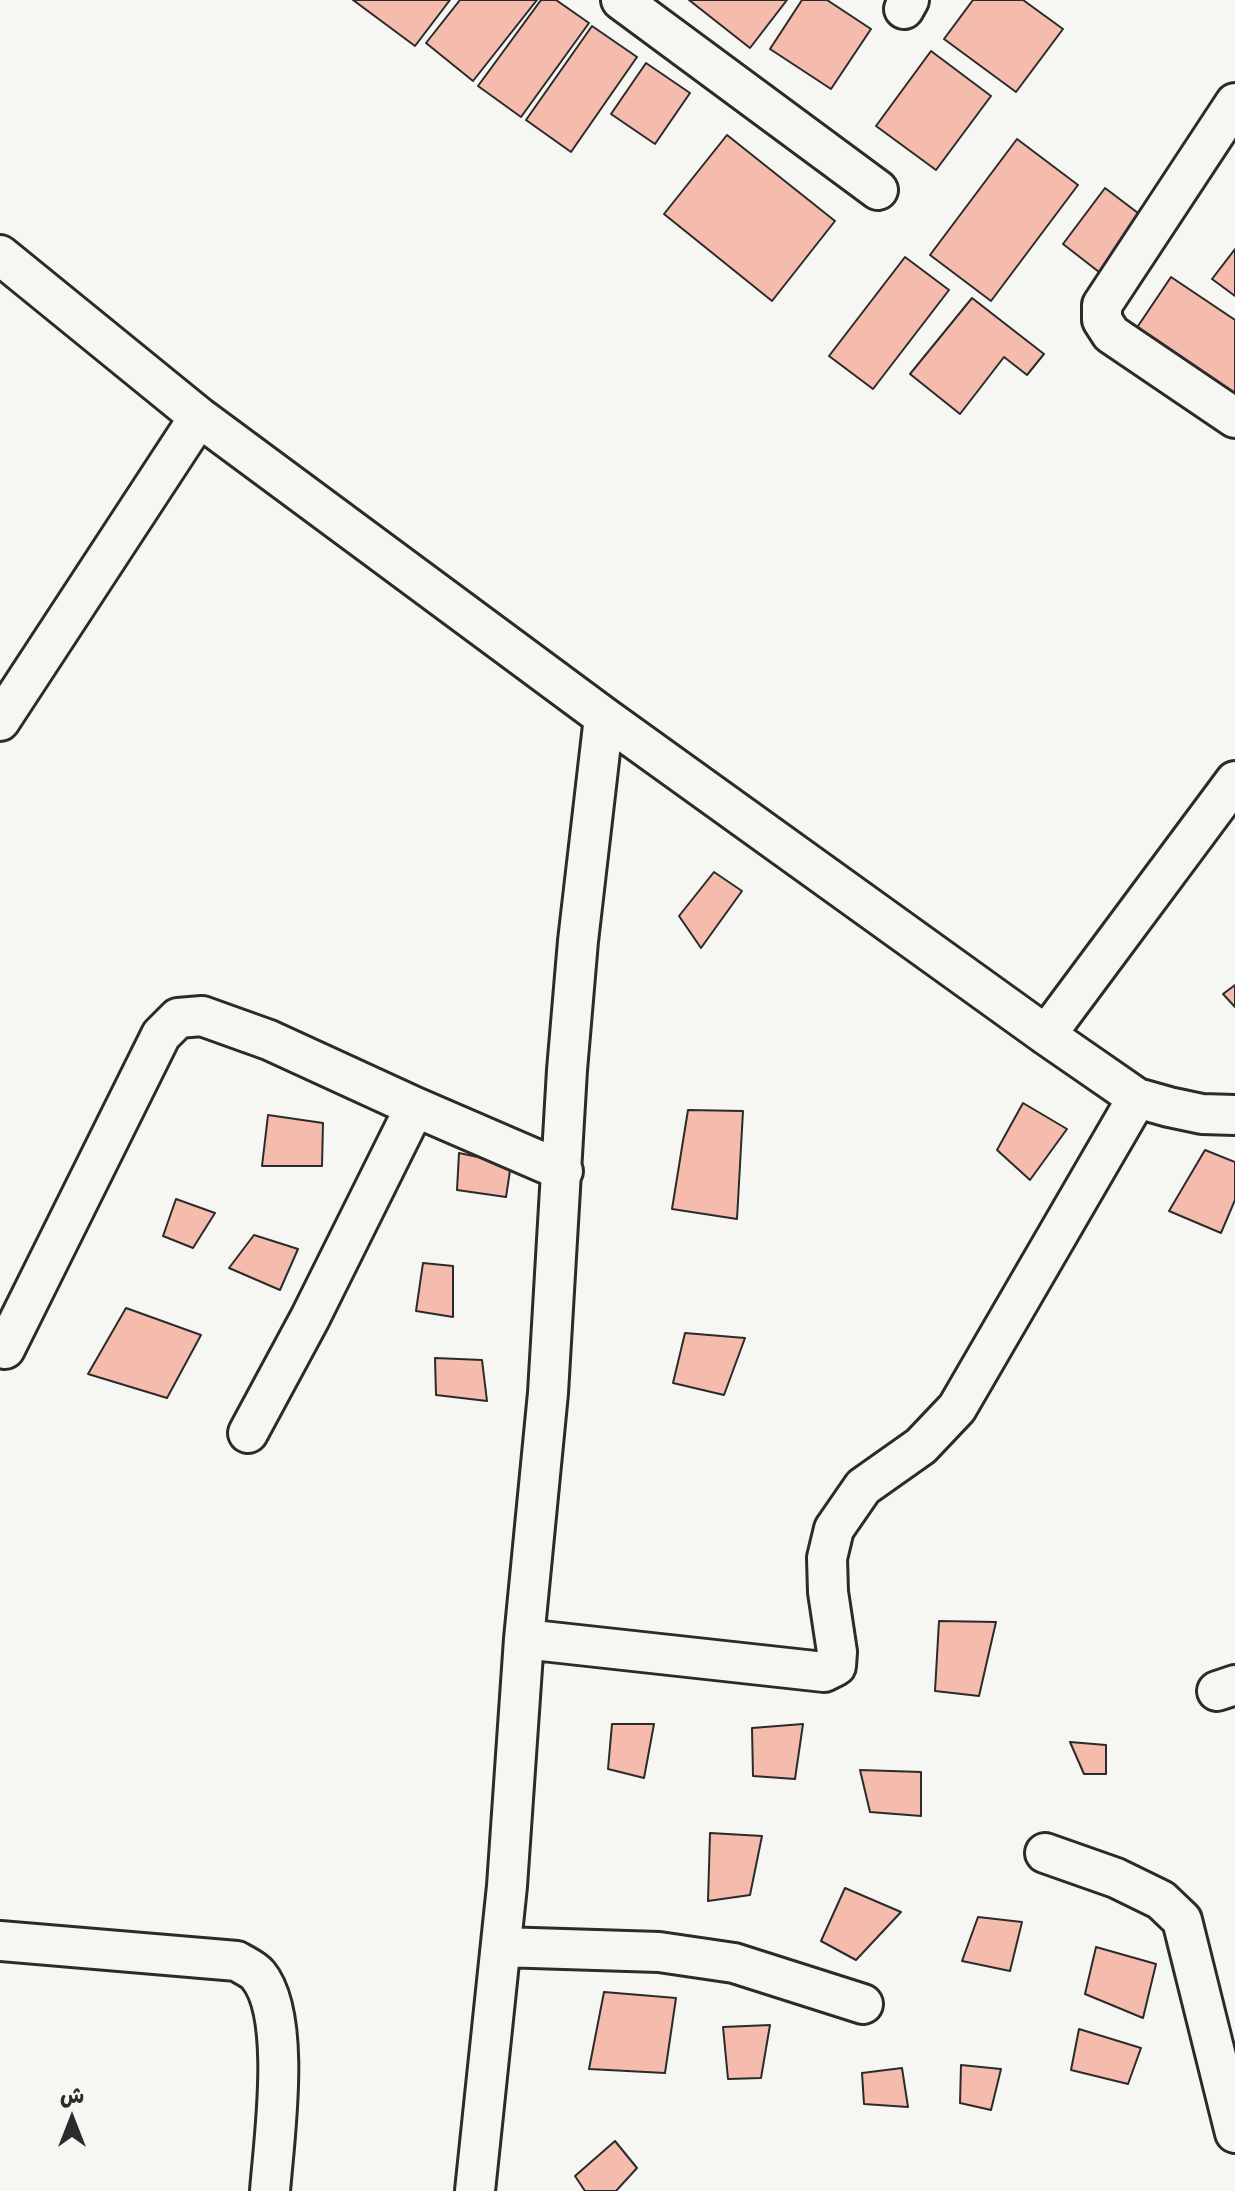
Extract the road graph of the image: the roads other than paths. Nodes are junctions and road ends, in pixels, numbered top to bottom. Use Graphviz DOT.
graph roads {
  1 [pos="621,0"];
  2 [pos="1235,103"];
  3 [pos="878,190"];
  4 [pos="0,255"];
  5 [pos="199,417"];
  6 [pos="1235,418"];
  7 [pos="604,717"];
  8 [pos="0,721"];
  9 [pos="1235,781"];
  10 [pos="1046,1035"];
  11 [pos="1137,1098"];
  12 [pos="415,1107"];
  13 [pos="1235,1115"];
  14 [pos="563,1171"];
  15 [pos="5,1349"];
  16 [pos="248,1433"];
  17 [pos="524,1639"];
  18 [pos="1045,1853"];
  19 [pos="0,1941"];
  20 [pos="501,1947"];
  21 [pos="863,2004"];
  22 [pos="1235,2133"];
  23 [pos="270,2191"];
  24 [pos="475,2191"];
  1 -- 3 [label="street"];
  2 -- 6 [label="street"];
  4 -- 5 [label="street"];
  5 -- 7 [label="street"];
  5 -- 8 [label="street"];
  7 -- 10 [label="street"];
  7 -- 14 [label="street"];
  9 -- 10 [label="street"];
  10 -- 11 [label="street"];
  11 -- 13 [label="street"];
  11 -- 17 [label="street"];
  12 -- 14 [label="street"];
  12 -- 15 [label="street"];
  12 -- 16 [label="street"];
  14 -- 17 [label="street"];
  17 -- 20 [label="street"];
  18 -- 22 [label="street"];
  19 -- 23 [label="street"];
  20 -- 21 [label="street"];
  20 -- 24 [label="street"];
}
